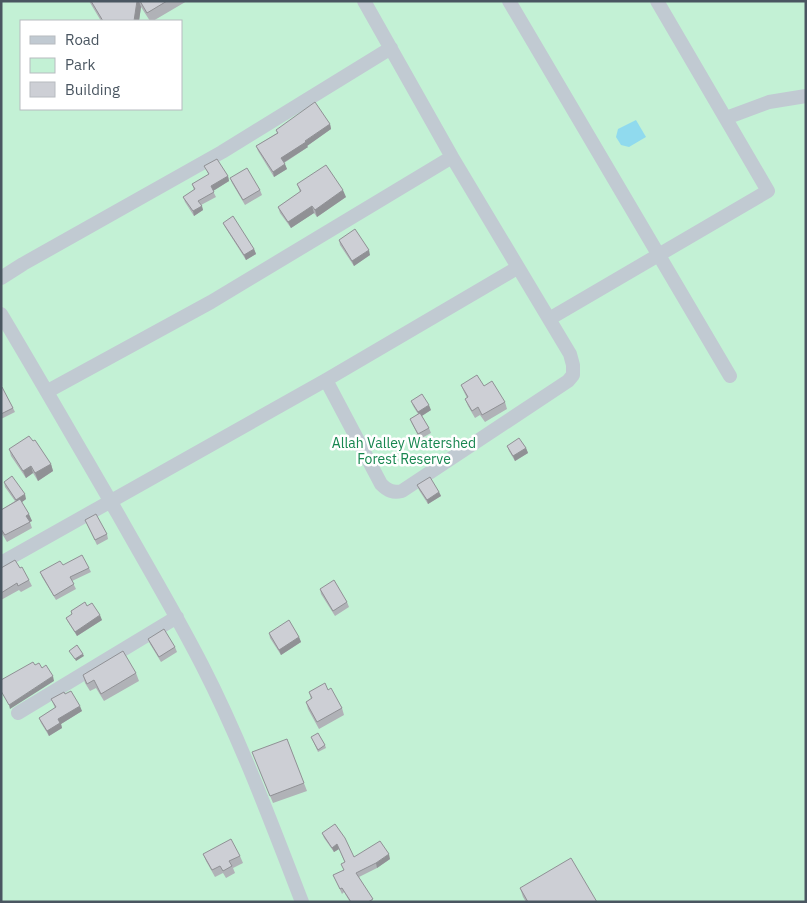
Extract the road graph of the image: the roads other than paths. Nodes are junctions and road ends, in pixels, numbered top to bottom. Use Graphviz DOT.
graph roads {
  1 [pos="364,1"];
  2 [pos="510,1"];
  3 [pos="657,1"];
  4 [pos="391,48"];
  5 [pos="806,96"];
  6 [pos="726,118"];
  7 [pos="452,158"];
  8 [pos="658,255"];
  9 [pos="517,268"];
  10 [pos="1,278"];
  11 [pos="1,314"];
  12 [pos="549,319"];
  13 [pos="730,376"];
  14 [pos="326,380"];
  15 [pos="48,391"];
  16 [pos="110,501"];
  17 [pos="1,563"];
  18 [pos="177,617"];
  19 [pos="18,714"];
  20 [pos="302,902"];
  1 -- 4 [label="street"];
  2 -- 8 [label="street"];
  3 -- 6 [label="street"];
  4 -- 7 [label="street"];
  4 -- 10 [label="street"];
  5 -- 6 [label="street"];
  6 -- 8 [label="street"];
  7 -- 9 [label="street"];
  7 -- 15 [label="street"];
  8 -- 12 [label="street"];
  8 -- 13 [label="street"];
  9 -- 12 [label="street"];
  9 -- 14 [label="street"];
  11 -- 15 [label="street"];
  12 -- 14 [label="street"];
  14 -- 16 [label="street"];
  15 -- 16 [label="street"];
  16 -- 17 [label="street"];
  16 -- 18 [label="street"];
  18 -- 19 [label="street"];
  18 -- 20 [label="street"];
}
